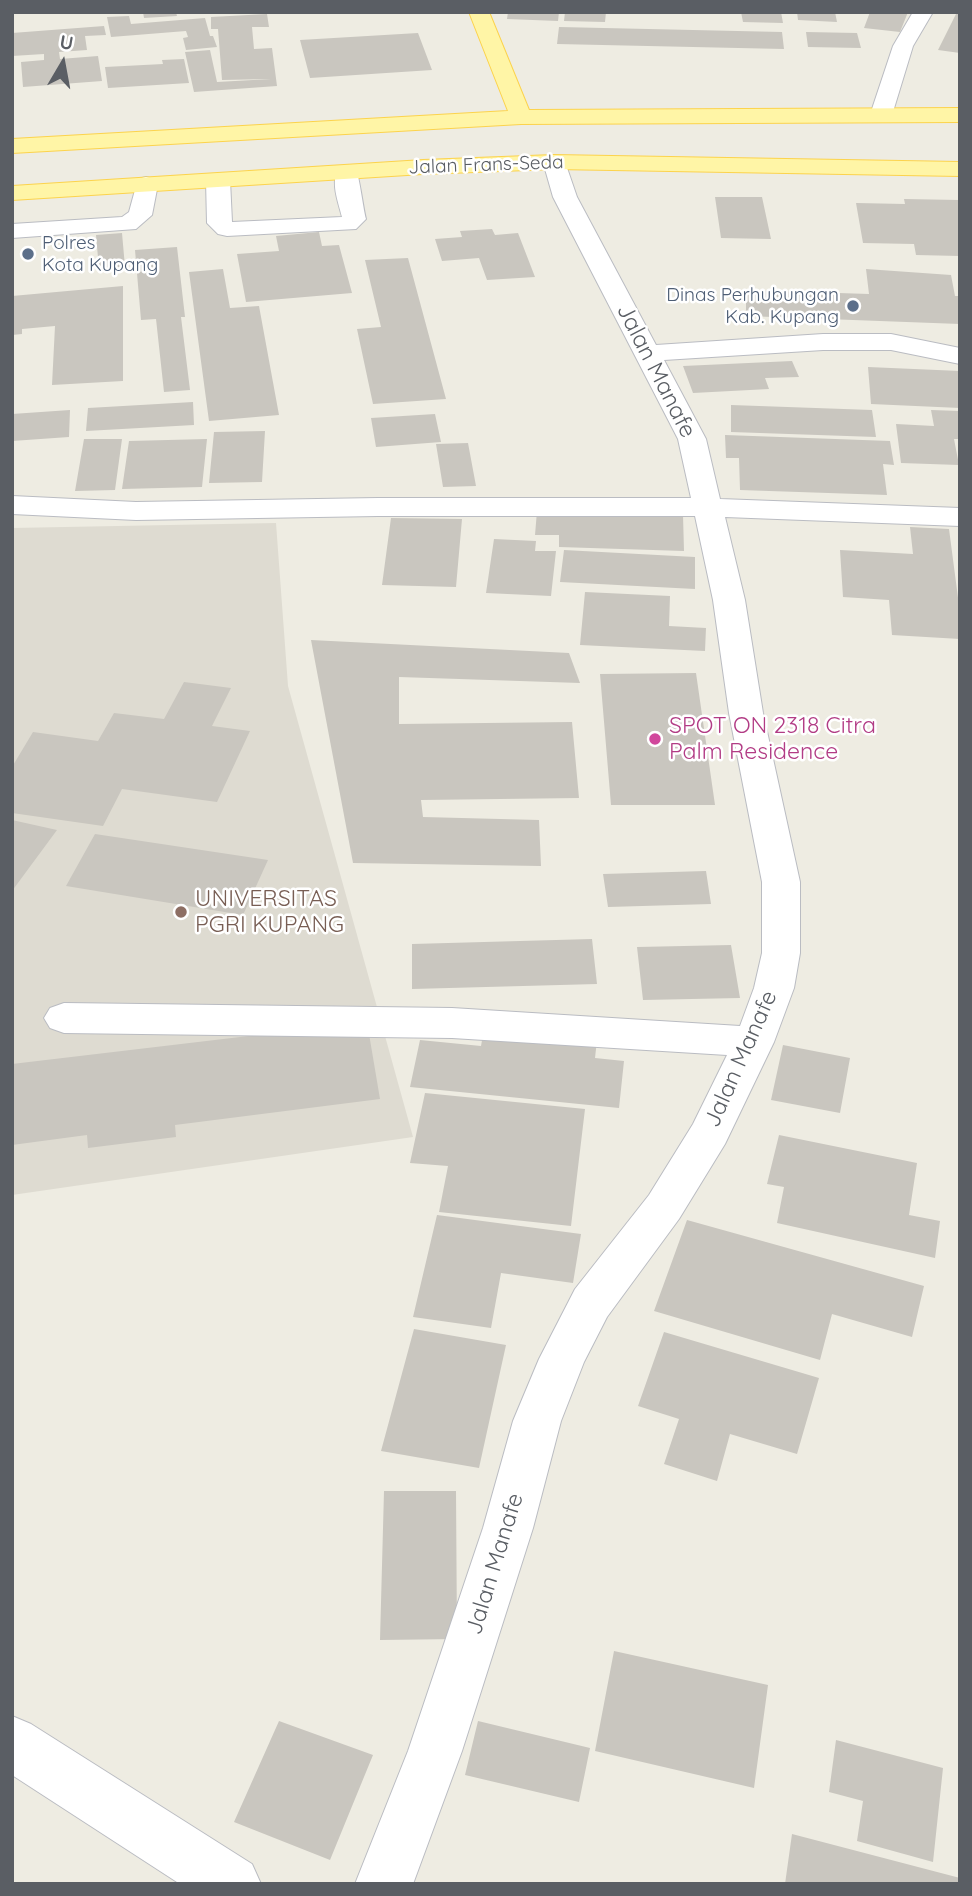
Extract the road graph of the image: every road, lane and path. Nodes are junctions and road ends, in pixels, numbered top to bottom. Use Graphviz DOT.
graph roads {
  1 [pos="479,12"];
  2 [pos="923,12"];
  3 [pos="881,115"];
  4 [pos="960,115"];
  5 [pos="521,117"];
  6 [pos="12,146"];
  7 [pos="554,162"];
  8 [pos="960,169"];
  9 [pos="347,172"];
  10 [pos="218,180"];
  11 [pos="146,184"];
  12 [pos="12,193"];
  13 [pos="12,231"];
  14 [pos="649,353"];
  15 [pos="960,356"];
  16 [pos="12,505"];
  17 [pos="706,508"];
  18 [pos="960,517"];
  19 [pos="64,1018"];
  20 [pos="754,1042"];
  21 [pos="12,1743"];
  22 [pos="232,1884"];
  23 [pos="384,1884"];
  1 -- 5 [label="main road"];
  2 -- 3 [label="street"];
  3 -- 4 [label="main road, Jalan Frans-Seda"];
  3 -- 5 [label="main road, Jalan Frans-Seda"];
  5 -- 6 [label="main road, Jalan Frans-Seda"];
  7 -- 8 [label="main road, Jalan Frans-Seda"];
  7 -- 9 [label="main road, Jalan Frans-Seda"];
  7 -- 14 [label="street, Jalan Manafe"];
  9 -- 10 [label="main road, Jalan Frans-Seda"];
  9 -- 10 [label="street"];
  10 -- 11 [label="main road, Jalan Frans-Seda"];
  11 -- 12 [label="main road, Jalan Frans-Seda"];
  11 -- 13 [label="street"];
  14 -- 15 [label="street"];
  14 -- 17 [label="street, Jalan Manafe"];
  16 -- 17 [label="street"];
  17 -- 18 [label="street"];
  17 -- 20 [label="street, Jalan Manafe"];
  19 -- 20 [label="street"];
  20 -- 23 [label="street, Jalan Manafe"];
  21 -- 22 [label="street"];
}
